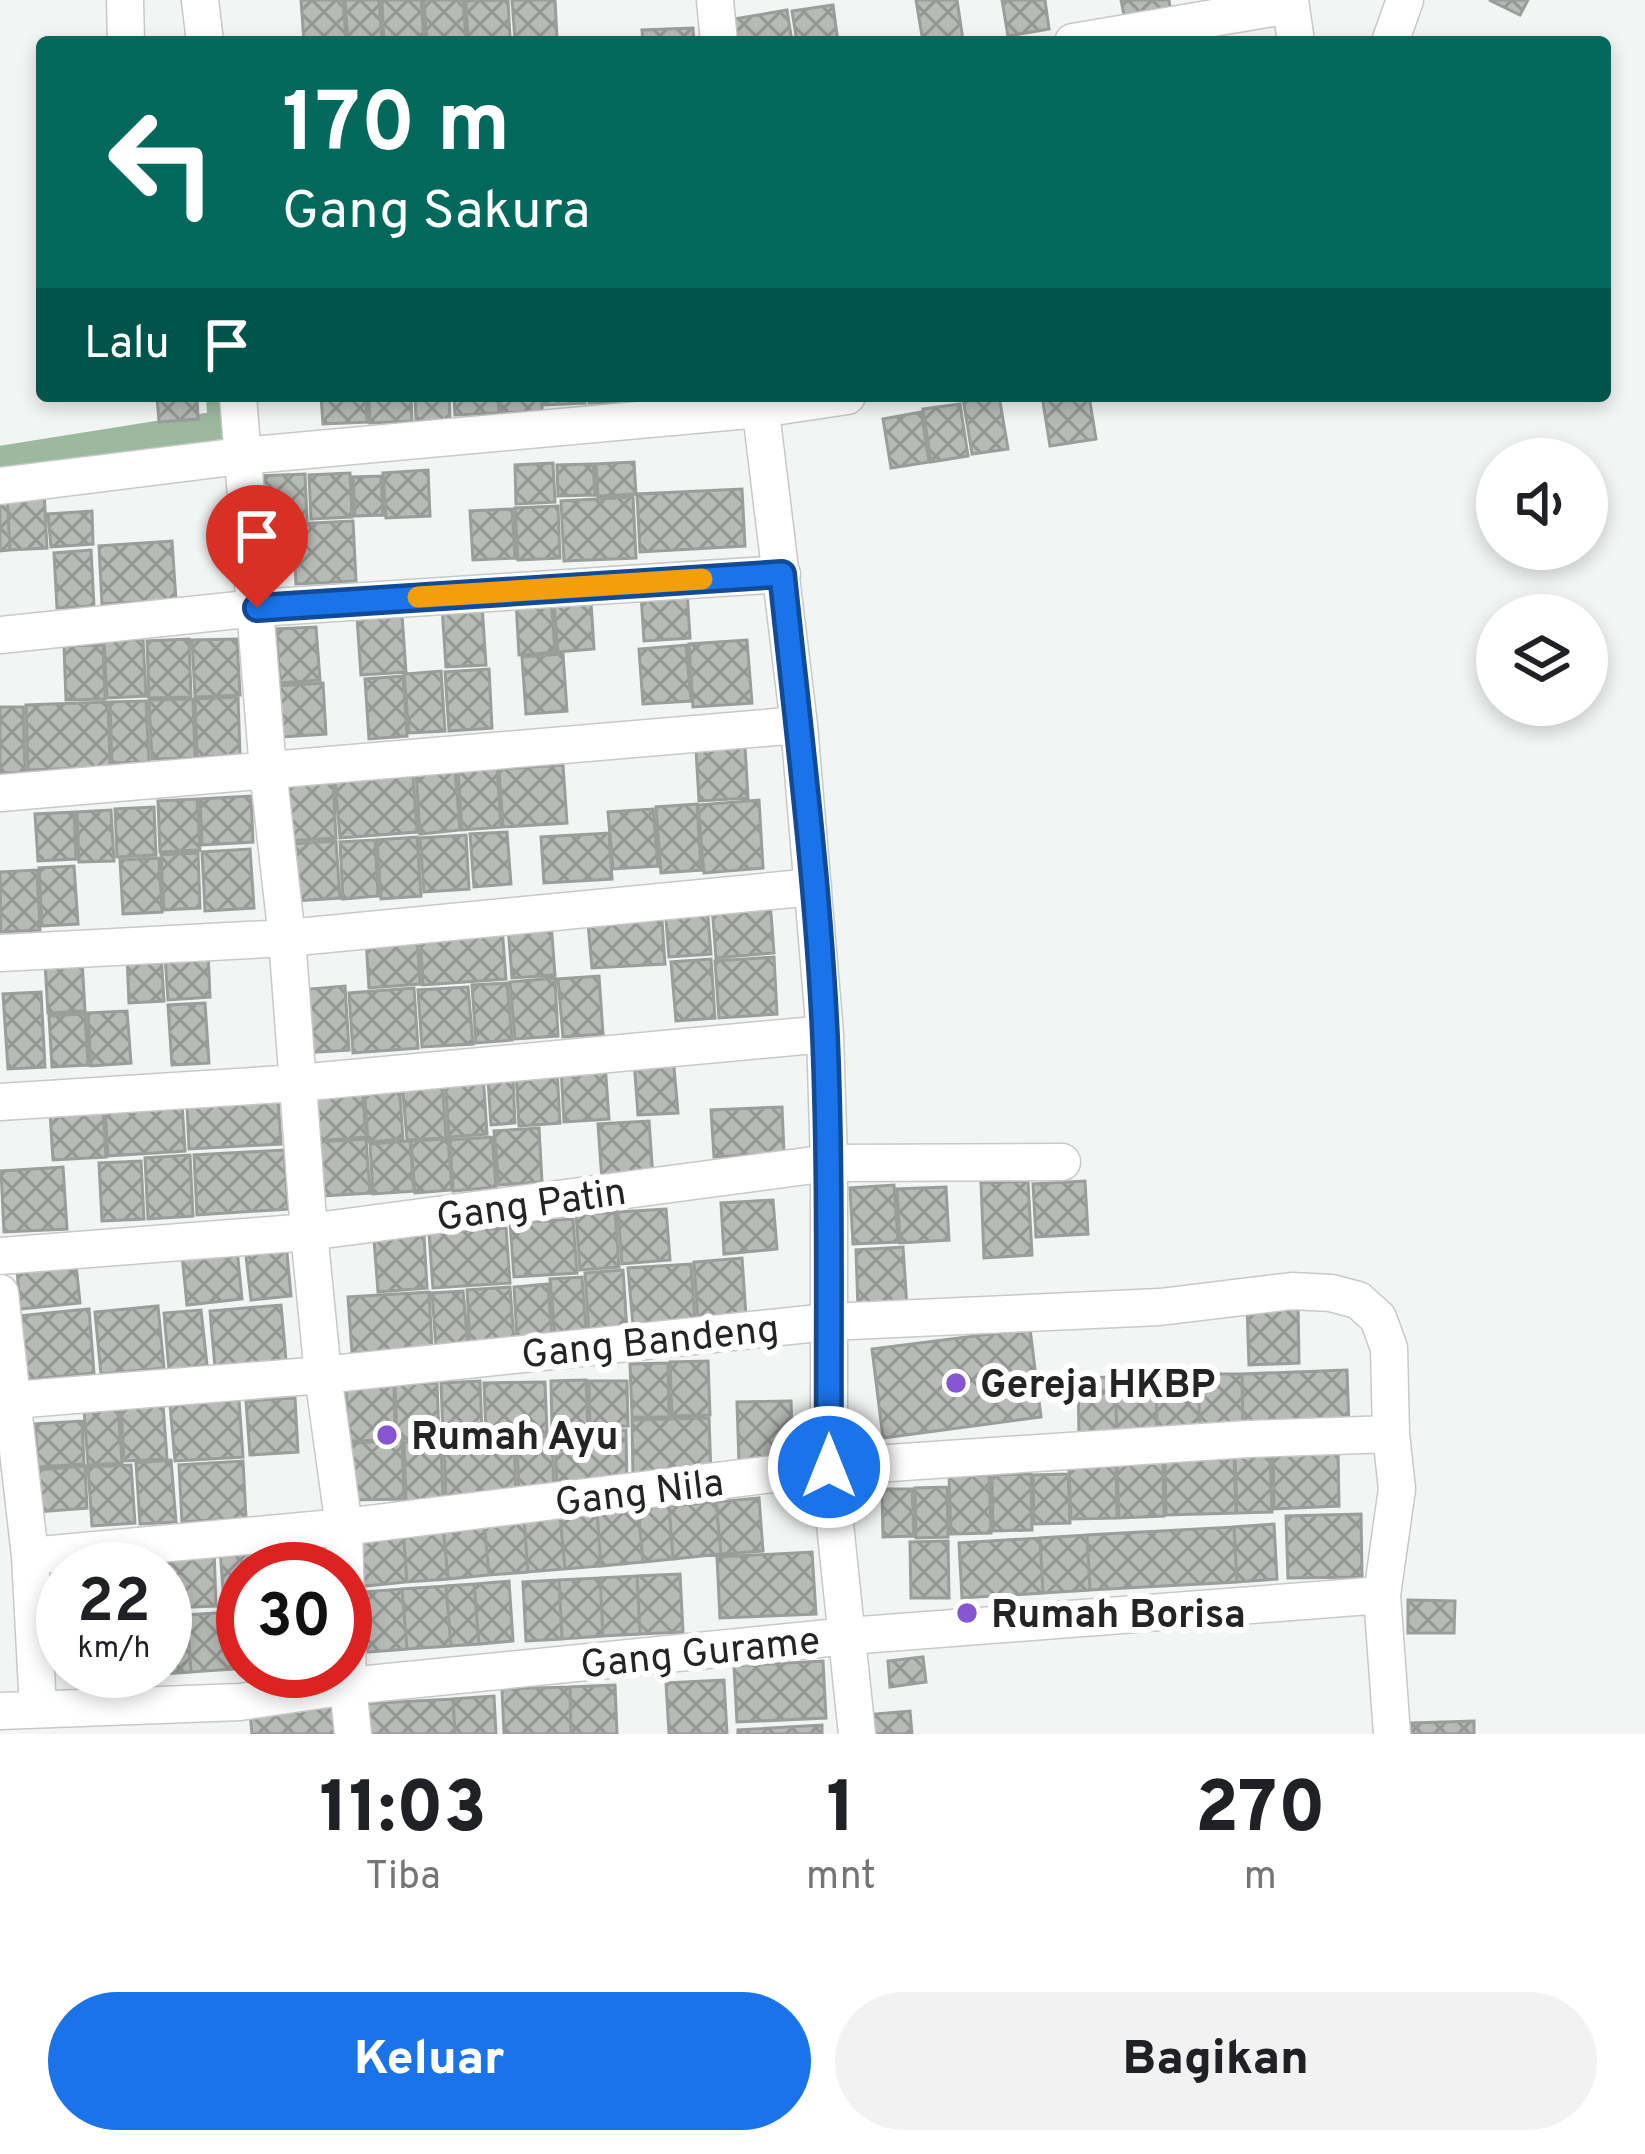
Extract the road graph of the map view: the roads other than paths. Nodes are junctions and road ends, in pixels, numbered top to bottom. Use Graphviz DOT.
graph roads {
  1 [pos="125,0"];
  2 [pos="200,0"];
  3 [pos="715,0"];
  4 [pos="1405,0"];
  5 [pos="1290,2"];
  6 [pos="126,36"];
  7 [pos="204,36"];
  8 [pos="718,36"];
  9 [pos="1106,36"];
  10 [pos="1295,36"];
  11 [pos="1392,36"];
  12 [pos="238,402"];
  13 [pos="759,402"];
  14 [pos="241,456"];
  15 [pos="0,486"];
  16 [pos="782,574"];
  17 [pos="257,608"];
  18 [pos="0,635"];
  19 [pos="799,725"];
  20 [pos="268,770"];
  21 [pos="0,793"];
  22 [pos="813,887"];
  23 [pos="286,938"];
  24 [pos="0,952"];
  25 [pos="825,1034"];
  26 [pos="298,1083"];
  27 [pos="0,1102"];
  28 [pos="1062,1162"];
  29 [pos="829,1163"];
  30 [pos="309,1232"];
  31 [pos="0,1256"];
  32 [pos="0,1293"];
  33 [pos="828,1322"];
  34 [pos="323,1375"];
  35 [pos="13,1400"];
  36 [pos="1391,1434"];
  37 [pos="829,1467"];
  38 [pos="344,1527"];
  39 [pos="344,1542"];
  40 [pos="30,1556"];
  41 [pos="1382,1594"];
  42 [pos="848,1636"];
  43 [pos="372,1685"];
  44 [pos="310,1698"];
  45 [pos="349,1698"];
  46 [pos="19,1710"];
  47 [pos="241,1718"];
  48 [pos="353,1734"];
  49 [pos="857,1734"];
  50 [pos="1392,1734"];
  1 -- 6 [label="street"];
  2 -- 7 [label="street"];
  3 -- 8 [label="street"];
  4 -- 11 [label="street"];
  5 -- 9 [label="street"];
  5 -- 10 [label="street"];
  12 -- 14 [label="street"];
  13 -- 14 [label="street"];
  13 -- 16 [label="street"];
  14 -- 15 [label="street"];
  14 -- 17 [label="street"];
  16 -- 17 [label="street"];
  16 -- 19 [label="street"];
  17 -- 18 [label="street"];
  17 -- 20 [label="street"];
  19 -- 20 [label="street"];
  19 -- 22 [label="street"];
  20 -- 21 [label="street"];
  20 -- 23 [label="street"];
  22 -- 23 [label="street"];
  22 -- 25 [label="street"];
  23 -- 24 [label="street"];
  23 -- 26 [label="street"];
  25 -- 26 [label="street"];
  25 -- 29 [label="street"];
  26 -- 27 [label="street"];
  26 -- 30 [label="street"];
  28 -- 29 [label="street, Gang Patin"];
  29 -- 30 [label="street, Gang Patin"];
  29 -- 33 [label="street"];
  30 -- 31 [label="street, Gang Patin"];
  30 -- 34 [label="street"];
  32 -- 35 [label="street"];
  33 -- 34 [label="street, Gang Bandeng"];
  33 -- 36 [label="street, Gang Bandeng"];
  33 -- 37 [label="street"];
  34 -- 35 [label="street, Gang Bandeng"];
  34 -- 38 [label="street"];
  35 -- 40 [label="street"];
  36 -- 37 [label="street, Gang Nila"];
  36 -- 41 [label="street"];
  37 -- 38 [label="street, Gang Nila"];
  37 -- 42 [label="street"];
  38 -- 39 [label="street"];
  38 -- 40 [label="street, Gang Nila"];
  40 -- 46 [label="street"];
  41 -- 42 [label="street, Gang Gurame"];
  41 -- 50 [label="street"];
  42 -- 43 [label="street, Gang Gurame"];
  42 -- 49 [label="street"];
  44 -- 47 [label="street, Gang Gurame"];
  45 -- 48 [label="street"];
  46 -- 47 [label="street, Gang Gurame"];
}
